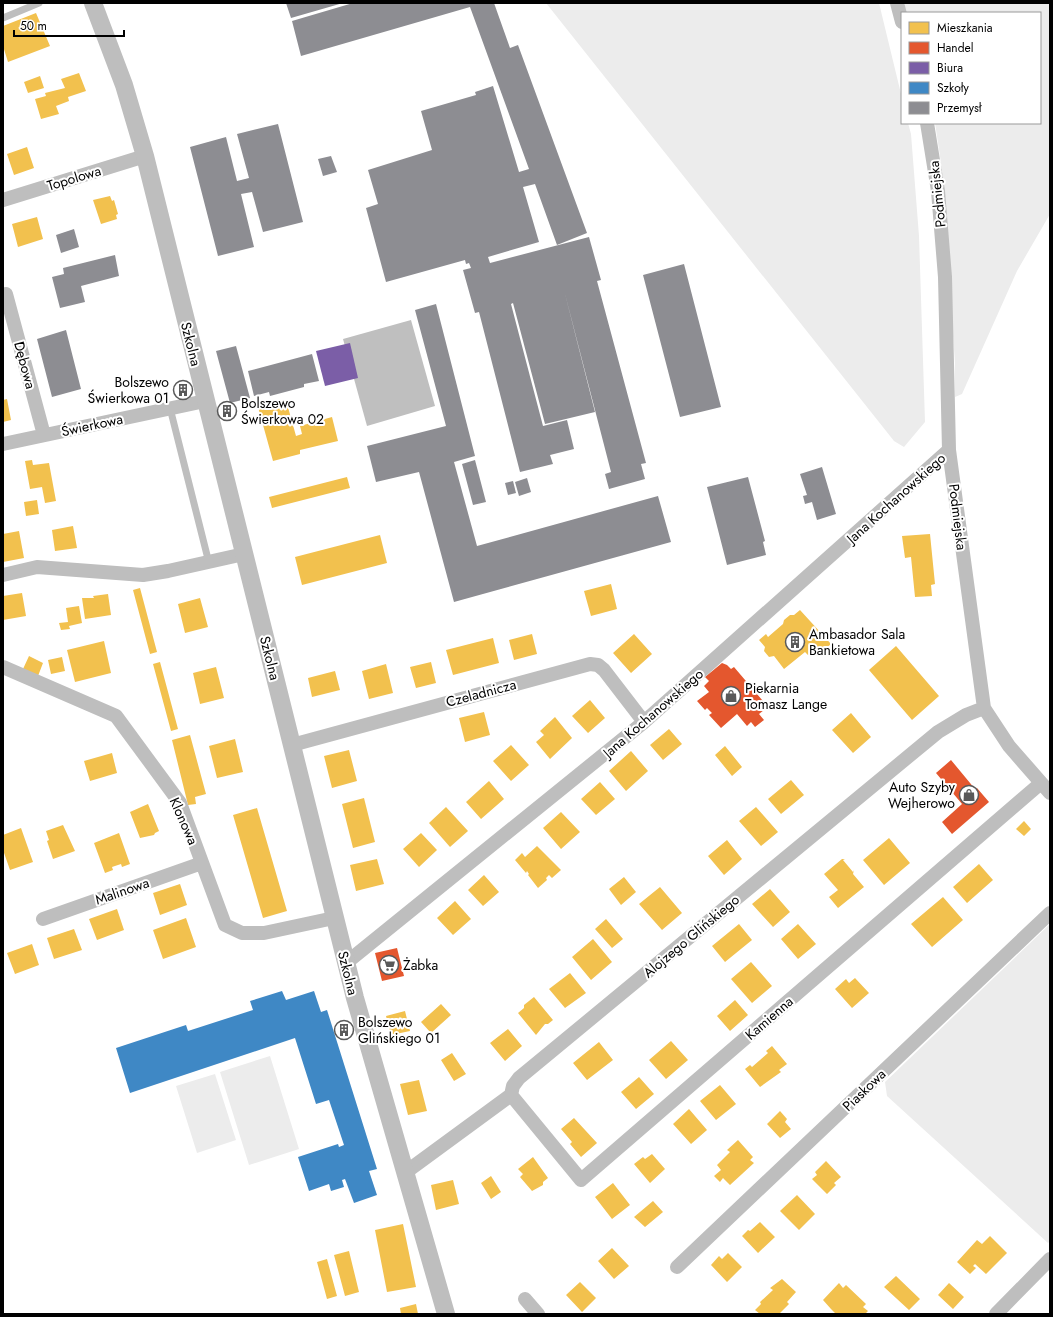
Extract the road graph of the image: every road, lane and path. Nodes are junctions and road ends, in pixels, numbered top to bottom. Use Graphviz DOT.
graph roads {
  1 [pos="40,3"];
  2 [pos="93,3"];
  3 [pos="897,3"];
  4 [pos="3,18"];
  5 [pos="901,18"];
  6 [pos="926,124"];
  7 [pos="145,156"];
  8 [pos="3,200"];
  9 [pos="6,294"];
  10 [pos="205,401"];
  11 [pos="170,408"];
  12 [pos="44,436"];
  13 [pos="3,444"];
  14 [pos="949,450"];
  15 [pos="244,554"];
  16 [pos="209,563"];
  17 [pos="3,575"];
  18 [pos="3,667"];
  19 [pos="984,708"];
  20 [pos="644,722"];
  21 [pos="292,745"];
  22 [pos="1046,788"];
  23 [pos="202,863"];
  24 [pos="1050,913"];
  25 [pos="334,918"];
  26 [pos="43,919"];
  27 [pos="346,963"];
  28 [pos="511,1095"];
  29 [pos="406,1172"];
  30 [pos="1050,1259"];
  31 [pos="678,1267"];
  32 [pos="525,1299"];
  33 [pos="446,1314"];
  34 [pos="538,1314"];
  35 [pos="996,1314"];
  1 -- 4 [label="lane"];
  2 -- 7 [label="street, Szkolna"];
  3 -- 5 [label="street"];
  6 -- 14 [label="street, Podmiejska"];
  7 -- 8 [label="street, Topolowa"];
  7 -- 10 [label="street, Szkolna"];
  9 -- 12 [label="street, Dębowa"];
  10 -- 11 [label="street, Świerkowa"];
  10 -- 15 [label="street, Szkolna"];
  11 -- 12 [label="street, Świerkowa"];
  11 -- 16 [label="lane"];
  12 -- 13 [label="street, Świerkowa"];
  14 -- 19 [label="street, Podmiejska"];
  14 -- 20 [label="street, Jana Kochanowskiego"];
  15 -- 16 [label="street"];
  15 -- 21 [label="street, Szkolna"];
  16 -- 17 [label="street"];
  18 -- 23 [label="street, Klonowa"];
  19 -- 22 [label="street, Podmiejska"];
  19 -- 28 [label="street, Alojzego Glińskiego"];
  20 -- 21 [label="street, Czeladnicza"];
  20 -- 27 [label="street, Jana Kochanowskiego"];
  21 -- 25 [label="street, Szkolna"];
  22 -- 28 [label="street, Kamienna"];
  23 -- 25 [label="street, Klonowa"];
  23 -- 26 [label="street, Malinowa"];
  24 -- 31 [label="street, Piaskowa"];
  25 -- 27 [label="street, Szkolna"];
  27 -- 29 [label="street, Szkolna"];
  28 -- 29 [label="street, Alojzego Glińskiego"];
  29 -- 33 [label="street, Szkolna"];
  30 -- 35 [label="street"];
  32 -- 34 [label="street"];
}
